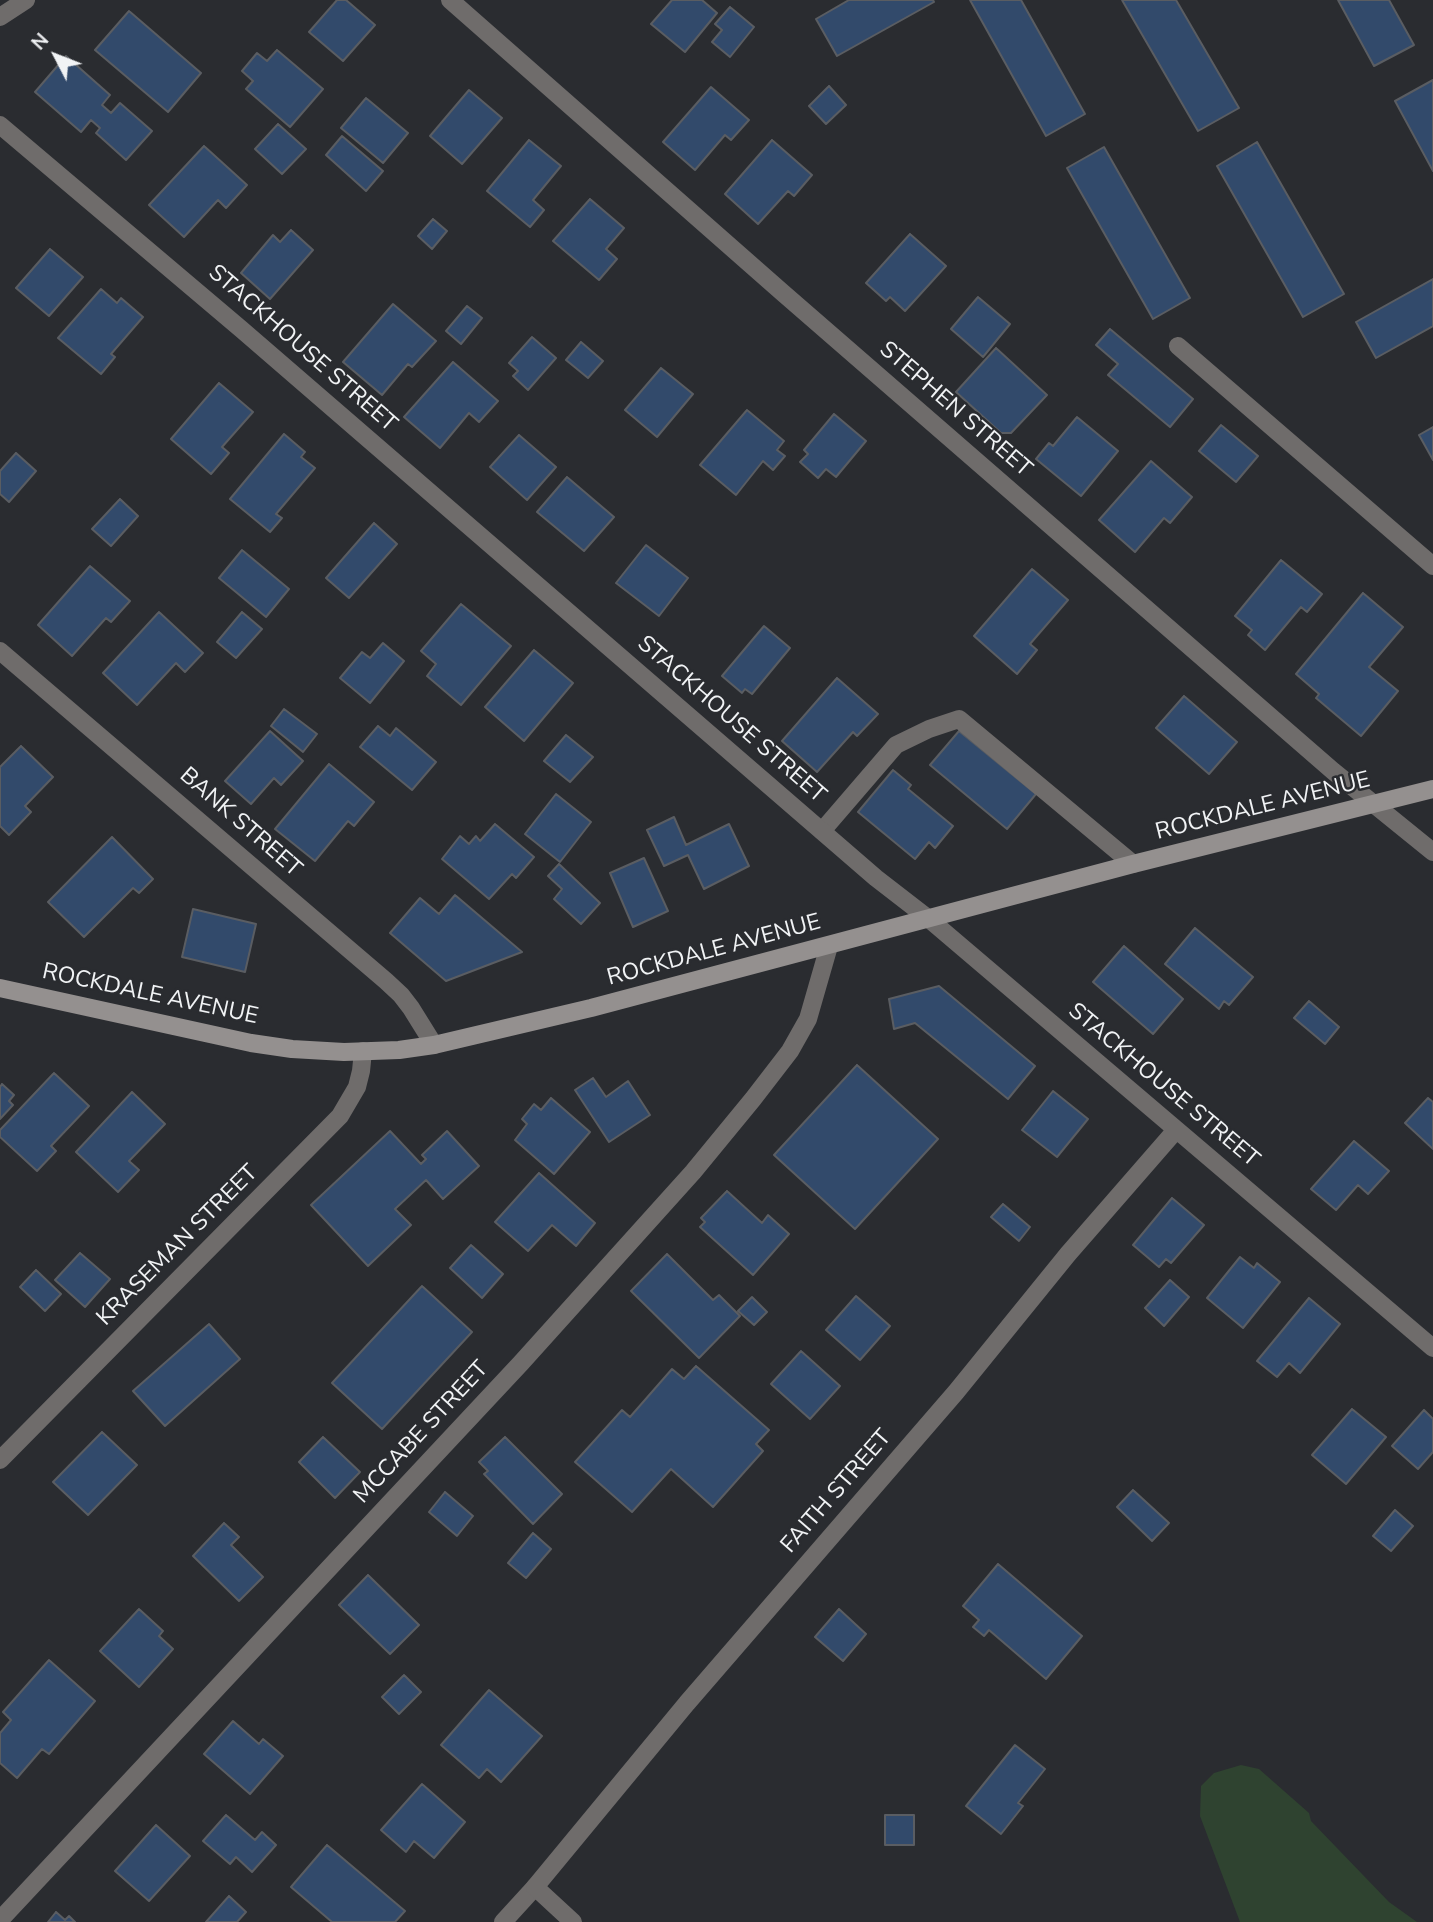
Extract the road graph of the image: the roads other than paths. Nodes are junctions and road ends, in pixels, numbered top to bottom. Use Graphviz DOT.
graph roads {
  1 [pos="26,0"];
  2 [pos="450,0"];
  3 [pos="0,17"];
  4 [pos="0,125"];
  5 [pos="1178,346"];
  6 [pos="1433,566"];
  7 [pos="0,651"];
  8 [pos="1433,789"];
  9 [pos="1377,805"];
  10 [pos="822,831"];
  11 [pos="1433,852"];
  12 [pos="1133,864"];
  13 [pos="929,919"];
  14 [pos="829,946"];
  15 [pos="0,988"];
  16 [pos="433,1045"];
  17 [pos="363,1051"];
  18 [pos="1176,1130"];
  19 [pos="1433,1348"];
  20 [pos="0,1460"];
  21 [pos="535,1887"];
  22 [pos="0,1920"];
  23 [pos="503,1922"];
  24 [pos="573,1922"];
  1 -- 3 [label="street"];
  2 -- 9 [label="street, STEPHEN STREET"];
  4 -- 10 [label="street, STACKHOUSE STREET"];
  5 -- 6 [label="street"];
  7 -- 16 [label="street, BANK STREET"];
  8 -- 9 [label="main road, ROCKDALE AVENUE"];
  9 -- 11 [label="street, STEPHEN STREET"];
  9 -- 12 [label="main road, ROCKDALE AVENUE"];
  10 -- 12 [label="street"];
  10 -- 13 [label="street, STACKHOUSE STREET"];
  12 -- 13 [label="main road, ROCKDALE AVENUE"];
  13 -- 14 [label="main road, ROCKDALE AVENUE"];
  13 -- 18 [label="street, STACKHOUSE STREET"];
  14 -- 16 [label="main road, ROCKDALE AVENUE"];
  14 -- 22 [label="street, MCCABE STREET"];
  15 -- 17 [label="main road, ROCKDALE AVENUE"];
  16 -- 17 [label="main road, ROCKDALE AVENUE"];
  17 -- 20 [label="street, KRASEMAN STREET"];
  18 -- 19 [label="street, STACKHOUSE STREET"];
  18 -- 21 [label="street, FAITH STREET"];
  21 -- 23 [label="street, FAITH STREET"];
  21 -- 24 [label="street"];
}
